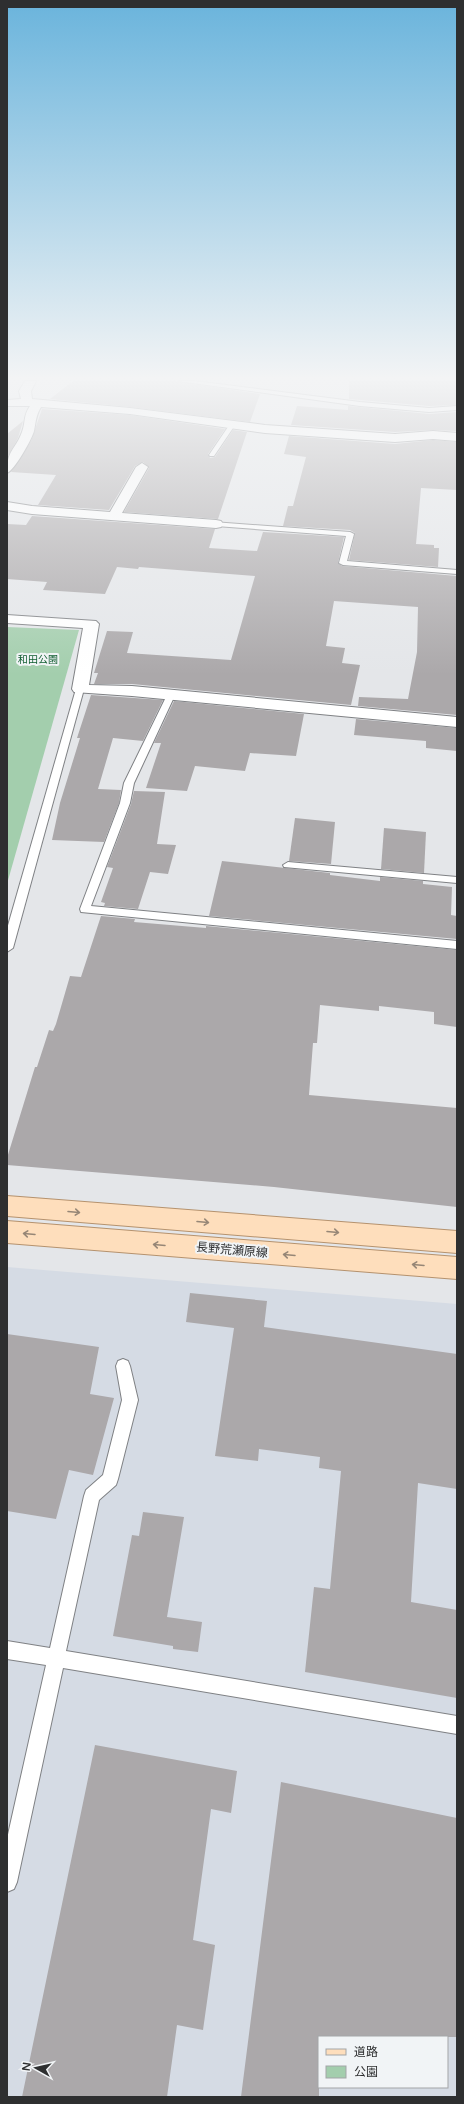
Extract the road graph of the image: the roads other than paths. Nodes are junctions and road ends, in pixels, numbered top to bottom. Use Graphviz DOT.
graph roads {
  1 [pos="135,479"];
  2 [pos="7,506"];
  3 [pos="114,516"];
  4 [pos="216,524"];
  5 [pos="457,572"];
  6 [pos="7,619"];
  7 [pos="80,688"];
  8 [pos="171,695"];
  9 [pos="457,722"];
  10 [pos="288,865"];
  11 [pos="457,880"];
  12 [pos="457,946"];
  13 [pos="7,948"];
  14 [pos="7,1206"];
  15 [pos="7,1232"];
  16 [pos="457,1242"];
  17 [pos="457,1268"];
  18 [pos="123,1366"];
  19 [pos="7,1650"];
  20 [pos="57,1659"];
  21 [pos="457,1725"];
  22 [pos="7,1882"];
  1 -- 3 [label="street"];
  2 -- 3 [label="street"];
  3 -- 4 [label="street"];
  4 -- 5 [label="lane"];
  6 -- 7 [label="street"];
  7 -- 8 [label="street"];
  7 -- 13 [label="lane"];
  8 -- 9 [label="street"];
  8 -- 12 [label="lane"];
  10 -- 11 [label="lane"];
  14 -- 16 [label="main road, one-way"];
  17 -- 15 [label="main road, 長野荒瀬原線, one-way"];
  18 -- 20 [label="lane"];
  19 -- 20 [label="lane"];
  20 -- 21 [label="lane"];
  20 -- 22 [label="lane"];
}
